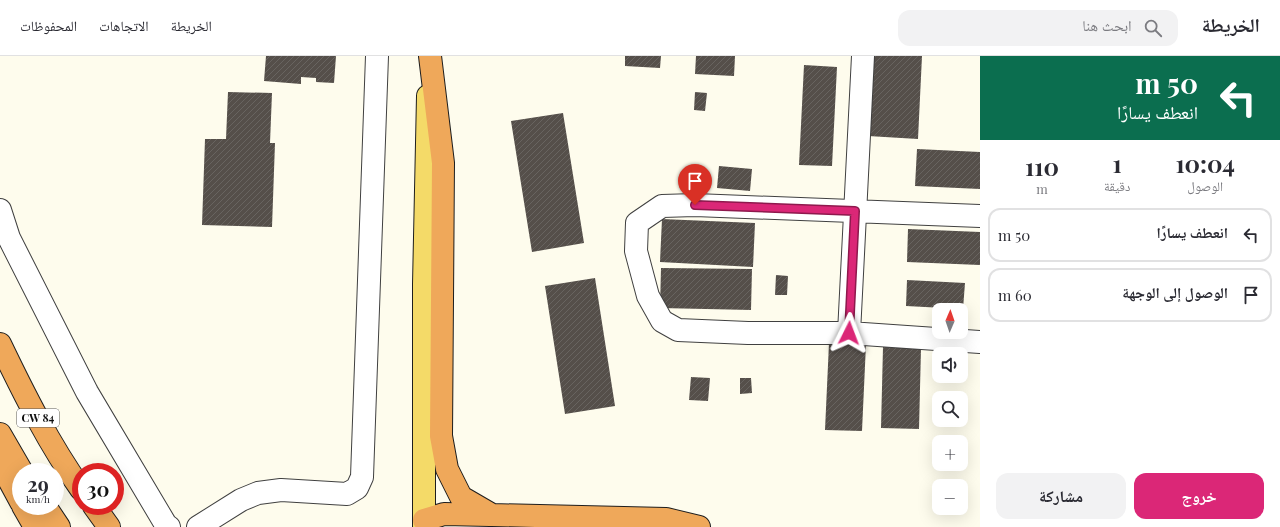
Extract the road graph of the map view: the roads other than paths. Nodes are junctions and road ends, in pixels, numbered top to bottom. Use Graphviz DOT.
graph roads {
  1 [pos="377,56"];
  2 [pos="430,56"];
  3 [pos="863,56"];
  4 [pos="0,210"];
  5 [pos="855,211"];
  6 [pos="980,216"];
  7 [pos="849,333"];
  8 [pos="980,342"];
  9 [pos="0,344"];
  10 [pos="0,434"];
  11 [pos="0,458"];
  12 [pos="17,463"];
  13 [pos="72,476"];
  14 [pos="12,485"];
  15 [pos="28,515"];
  16 [pos="50,515"];
  17 [pos="100,515"];
  18 [pos="492,515"];
  19 [pos="426,524"];
  20 [pos="35,527"];
  21 [pos="59,527"];
  22 [pos="109,527"];
  23 [pos="169,527"];
  24 [pos="198,527"];
  25 [pos="699,527"];
  1 -- 24 [label="street"];
  2 -- 18 [label="highway"];
  2 -- 19 [label="main road"];
  3 -- 5 [label="street"];
  4 -- 23 [label="street"];
  5 -- 6 [label="street"];
  5 -- 7 [label="street"];
  5 -- 7 [label="street"];
  7 -- 8 [label="street"];
  9 -- 13 [label="highway, CW 84"];
  10 -- 12 [label="highway"];
  11 -- 14 [label="highway"];
  15 -- 20 [label="highway"];
  16 -- 21 [label="highway"];
  17 -- 22 [label="highway"];
  18 -- 19 [label="highway"];
  18 -- 25 [label="highway"];
}
